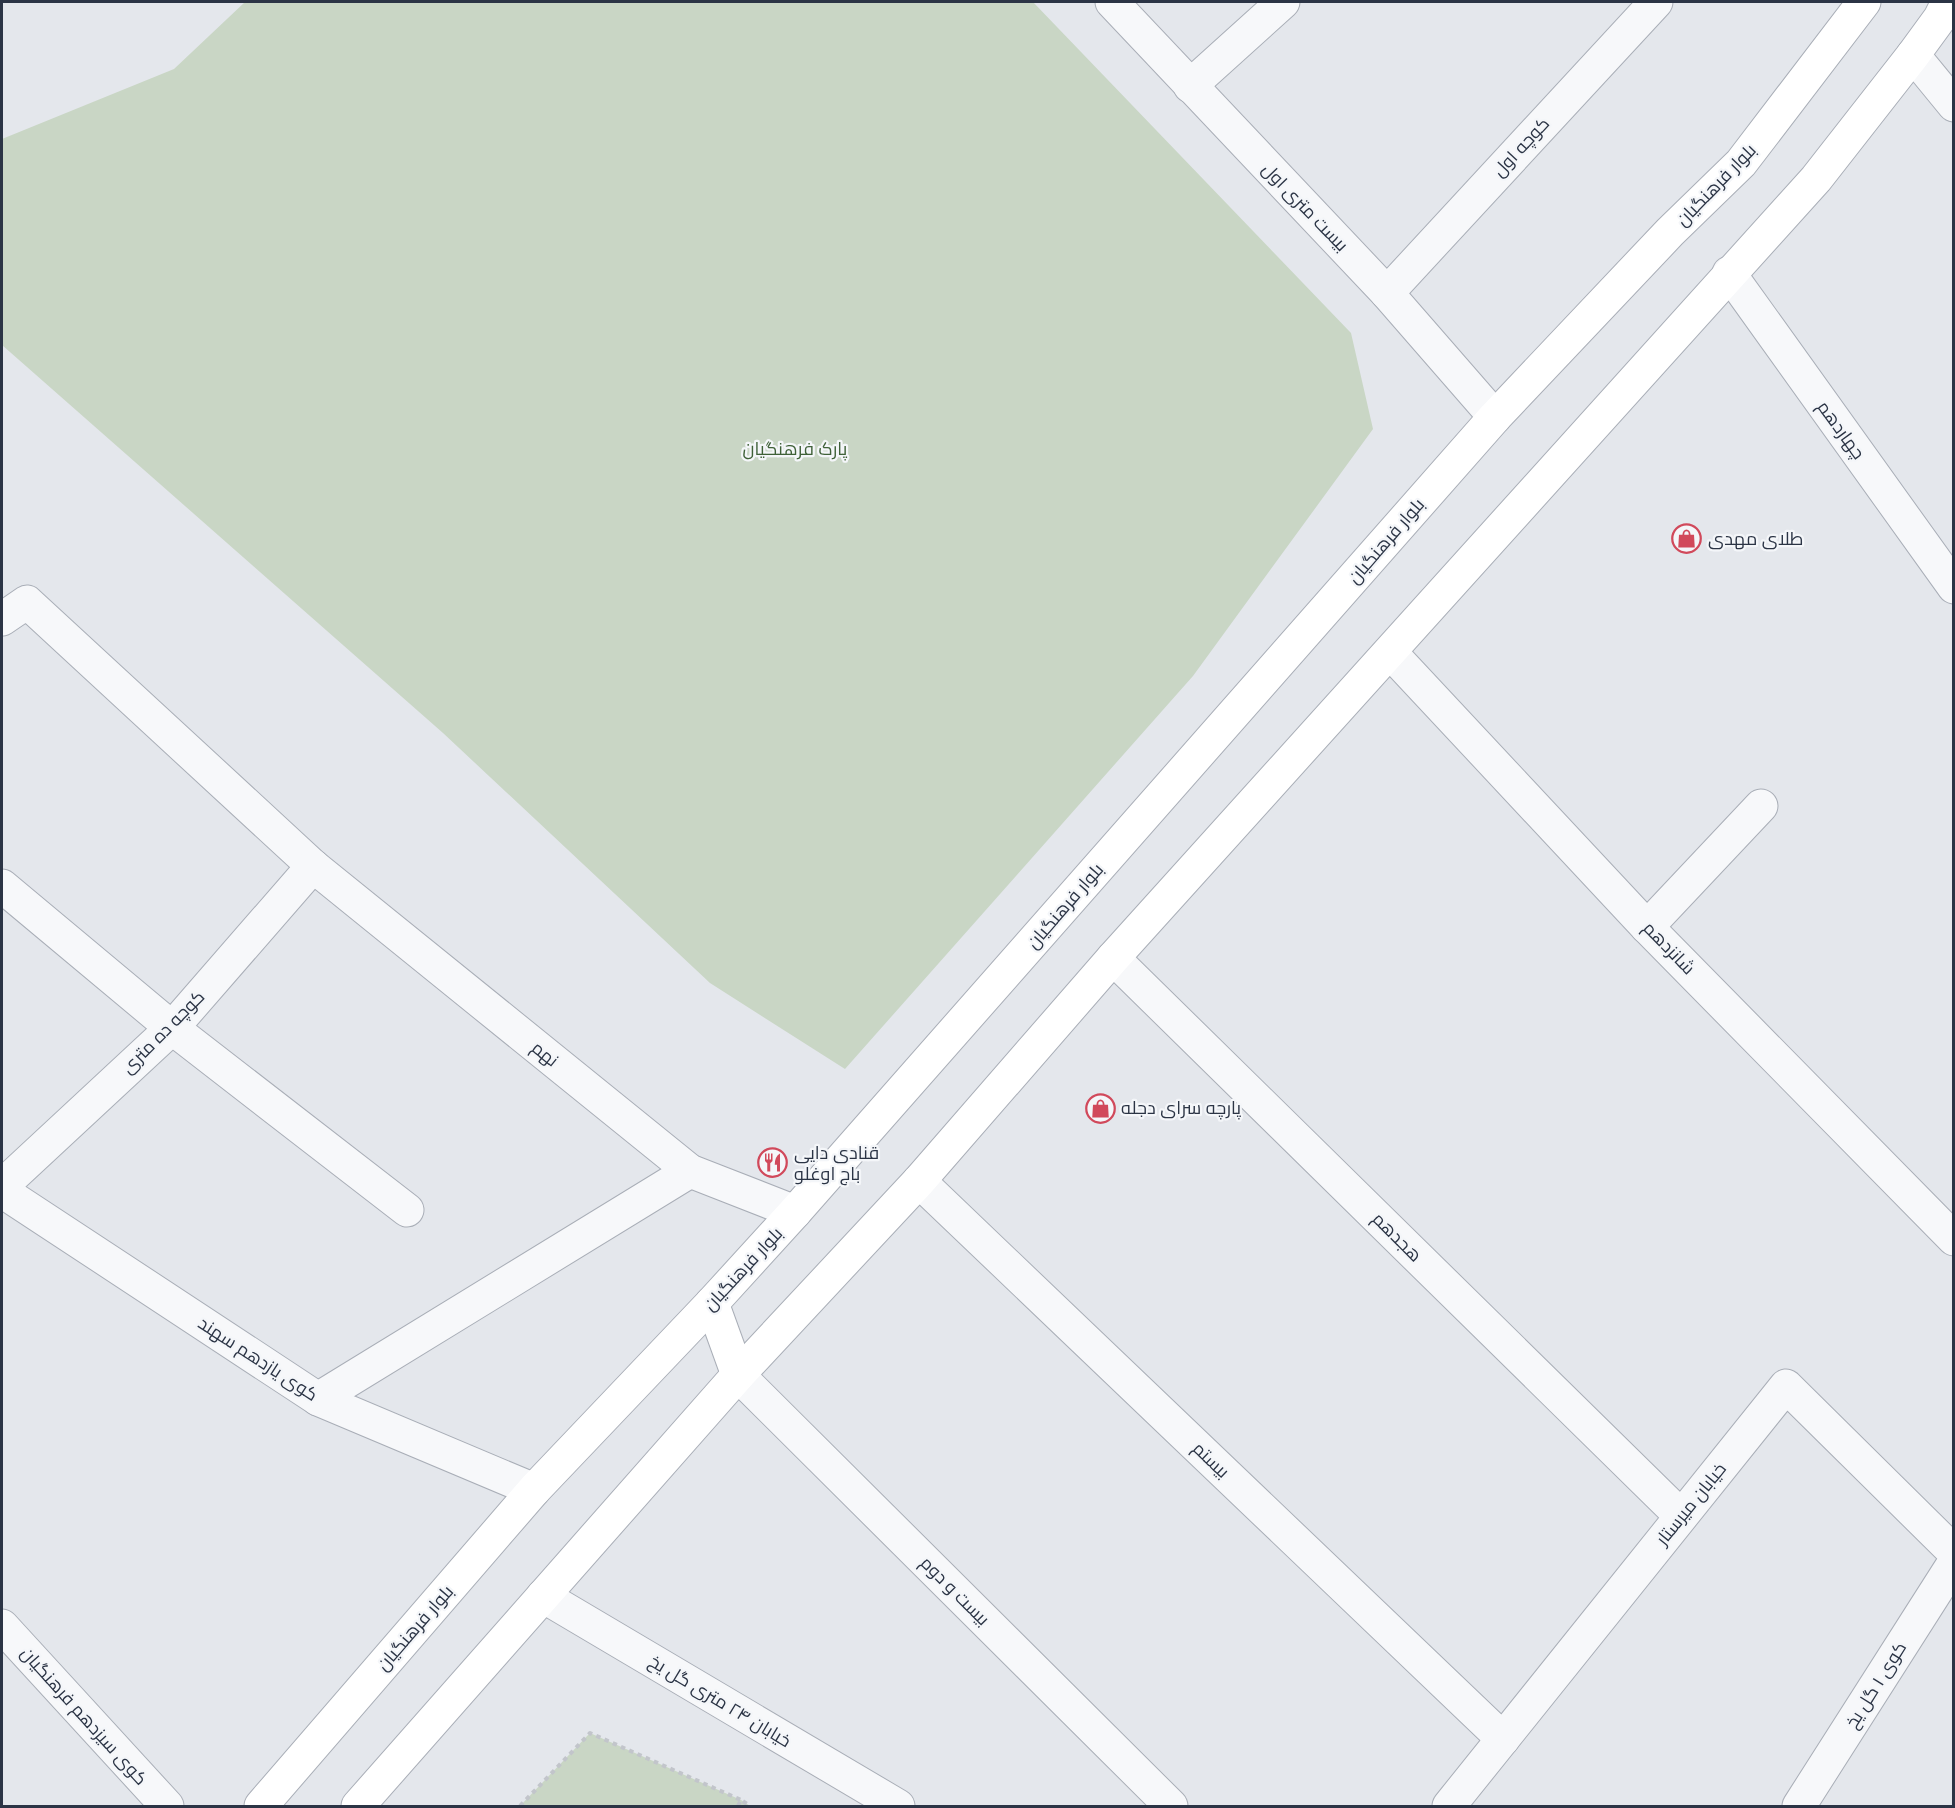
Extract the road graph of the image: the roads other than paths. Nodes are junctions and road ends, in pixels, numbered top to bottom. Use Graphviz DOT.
graph roads {
  1 [pos="1112,2"];
  2 [pos="1283,2"];
  3 [pos="1656,2"];
  4 [pos="1864,2"];
  5 [pos="1948,2"];
  6 [pos="1913,55"];
  7 [pos="1190,86"];
  8 [pos="1953,105"];
  9 [pos="1729,273"];
  10 [pos="1387,293"];
  11 [pos="1495,417"];
  12 [pos="1953,587"];
  13 [pos="2,619"];
  14 [pos="1390,652"];
  15 [pos="1761,806"];
  16 [pos="313,866"];
  17 [pos="2,886"];
  18 [pos="1647,927"];
  19 [pos="1113,958"];
  20 [pos="172,1028"];
  21 [pos="690,1171"];
  22 [pos="918,1180"];
  23 [pos="2,1186"];
  24 [pos="2,1191"];
  25 [pos="407,1210"];
  26 [pos="795,1212"];
  27 [pos="1953,1239"];
  28 [pos="712,1303"];
  29 [pos="738,1375"];
  30 [pos="318,1399"];
  31 [pos="534,1490"];
  32 [pos="1680,1516"];
  33 [pos="1953,1552"];
  34 [pos="1953,1563"];
  35 [pos="543,1596"];
  36 [pos="2,1626"];
  37 [pos="1503,1739"];
  38 [pos="167,1806"];
  39 [pos="261,1806"];
  40 [pos="358,1806"];
  41 [pos="898,1806"];
  42 [pos="1171,1806"];
  43 [pos="1449,1806"];
  44 [pos="1799,1806"];
  1 -- 7 [label="street, بیست متری اول"];
  2 -- 7 [label="street"];
  3 -- 10 [label="street, کوچه اول"];
  4 -- 11 [label="main road, بلوار فرهنگیان"];
  5 -- 6 [label="main road"];
  6 -- 8 [label="street"];
  6 -- 9 [label="main road"];
  7 -- 10 [label="street, بیست متری اول"];
  9 -- 12 [label="street, چهاردهم"];
  9 -- 14 [label="main road"];
  10 -- 11 [label="street, بیست متری اول"];
  11 -- 26 [label="main road, بلوار فرهنگیان"];
  13 -- 16 [label="street, نهم"];
  14 -- 18 [label="street, شانزدهم"];
  14 -- 19 [label="main road"];
  15 -- 18 [label="street"];
  16 -- 20 [label="street, کوچه ده متری"];
  16 -- 21 [label="street, نهم"];
  17 -- 20 [label="street"];
  18 -- 27 [label="street, شانزدهم"];
  19 -- 22 [label="main road"];
  19 -- 32 [label="street, هجدهم"];
  20 -- 23 [label="street, کوچه ده متری"];
  20 -- 25 [label="street"];
  21 -- 26 [label="street, نهم"];
  21 -- 30 [label="street"];
  22 -- 29 [label="main road"];
  22 -- 37 [label="street, بیستم"];
  24 -- 30 [label="street, کوی یازدهم سهند"];
  26 -- 28 [label="main road, بلوار فرهنگیان"];
  28 -- 29 [label="main road"];
  28 -- 31 [label="main road, بلوار فرهنگیان"];
  29 -- 35 [label="main road"];
  29 -- 42 [label="street, بیست و دوم"];
  30 -- 31 [label="street, کوی یازدهم سهند"];
  31 -- 39 [label="main road, بلوار فرهنگیان"];
  32 -- 33 [label="street, خیابان میرستار"];
  32 -- 37 [label="street, خیابان میرستار"];
  34 -- 44 [label="street, کوی ۱ گل یخ"];
  35 -- 40 [label="main road"];
  35 -- 41 [label="street, خیابان ۲۴ متری گل یخ"];
  36 -- 38 [label="street, کوی سیزدهم فرهنگیان"];
  37 -- 43 [label="street, خیابان میرستار"];
}
